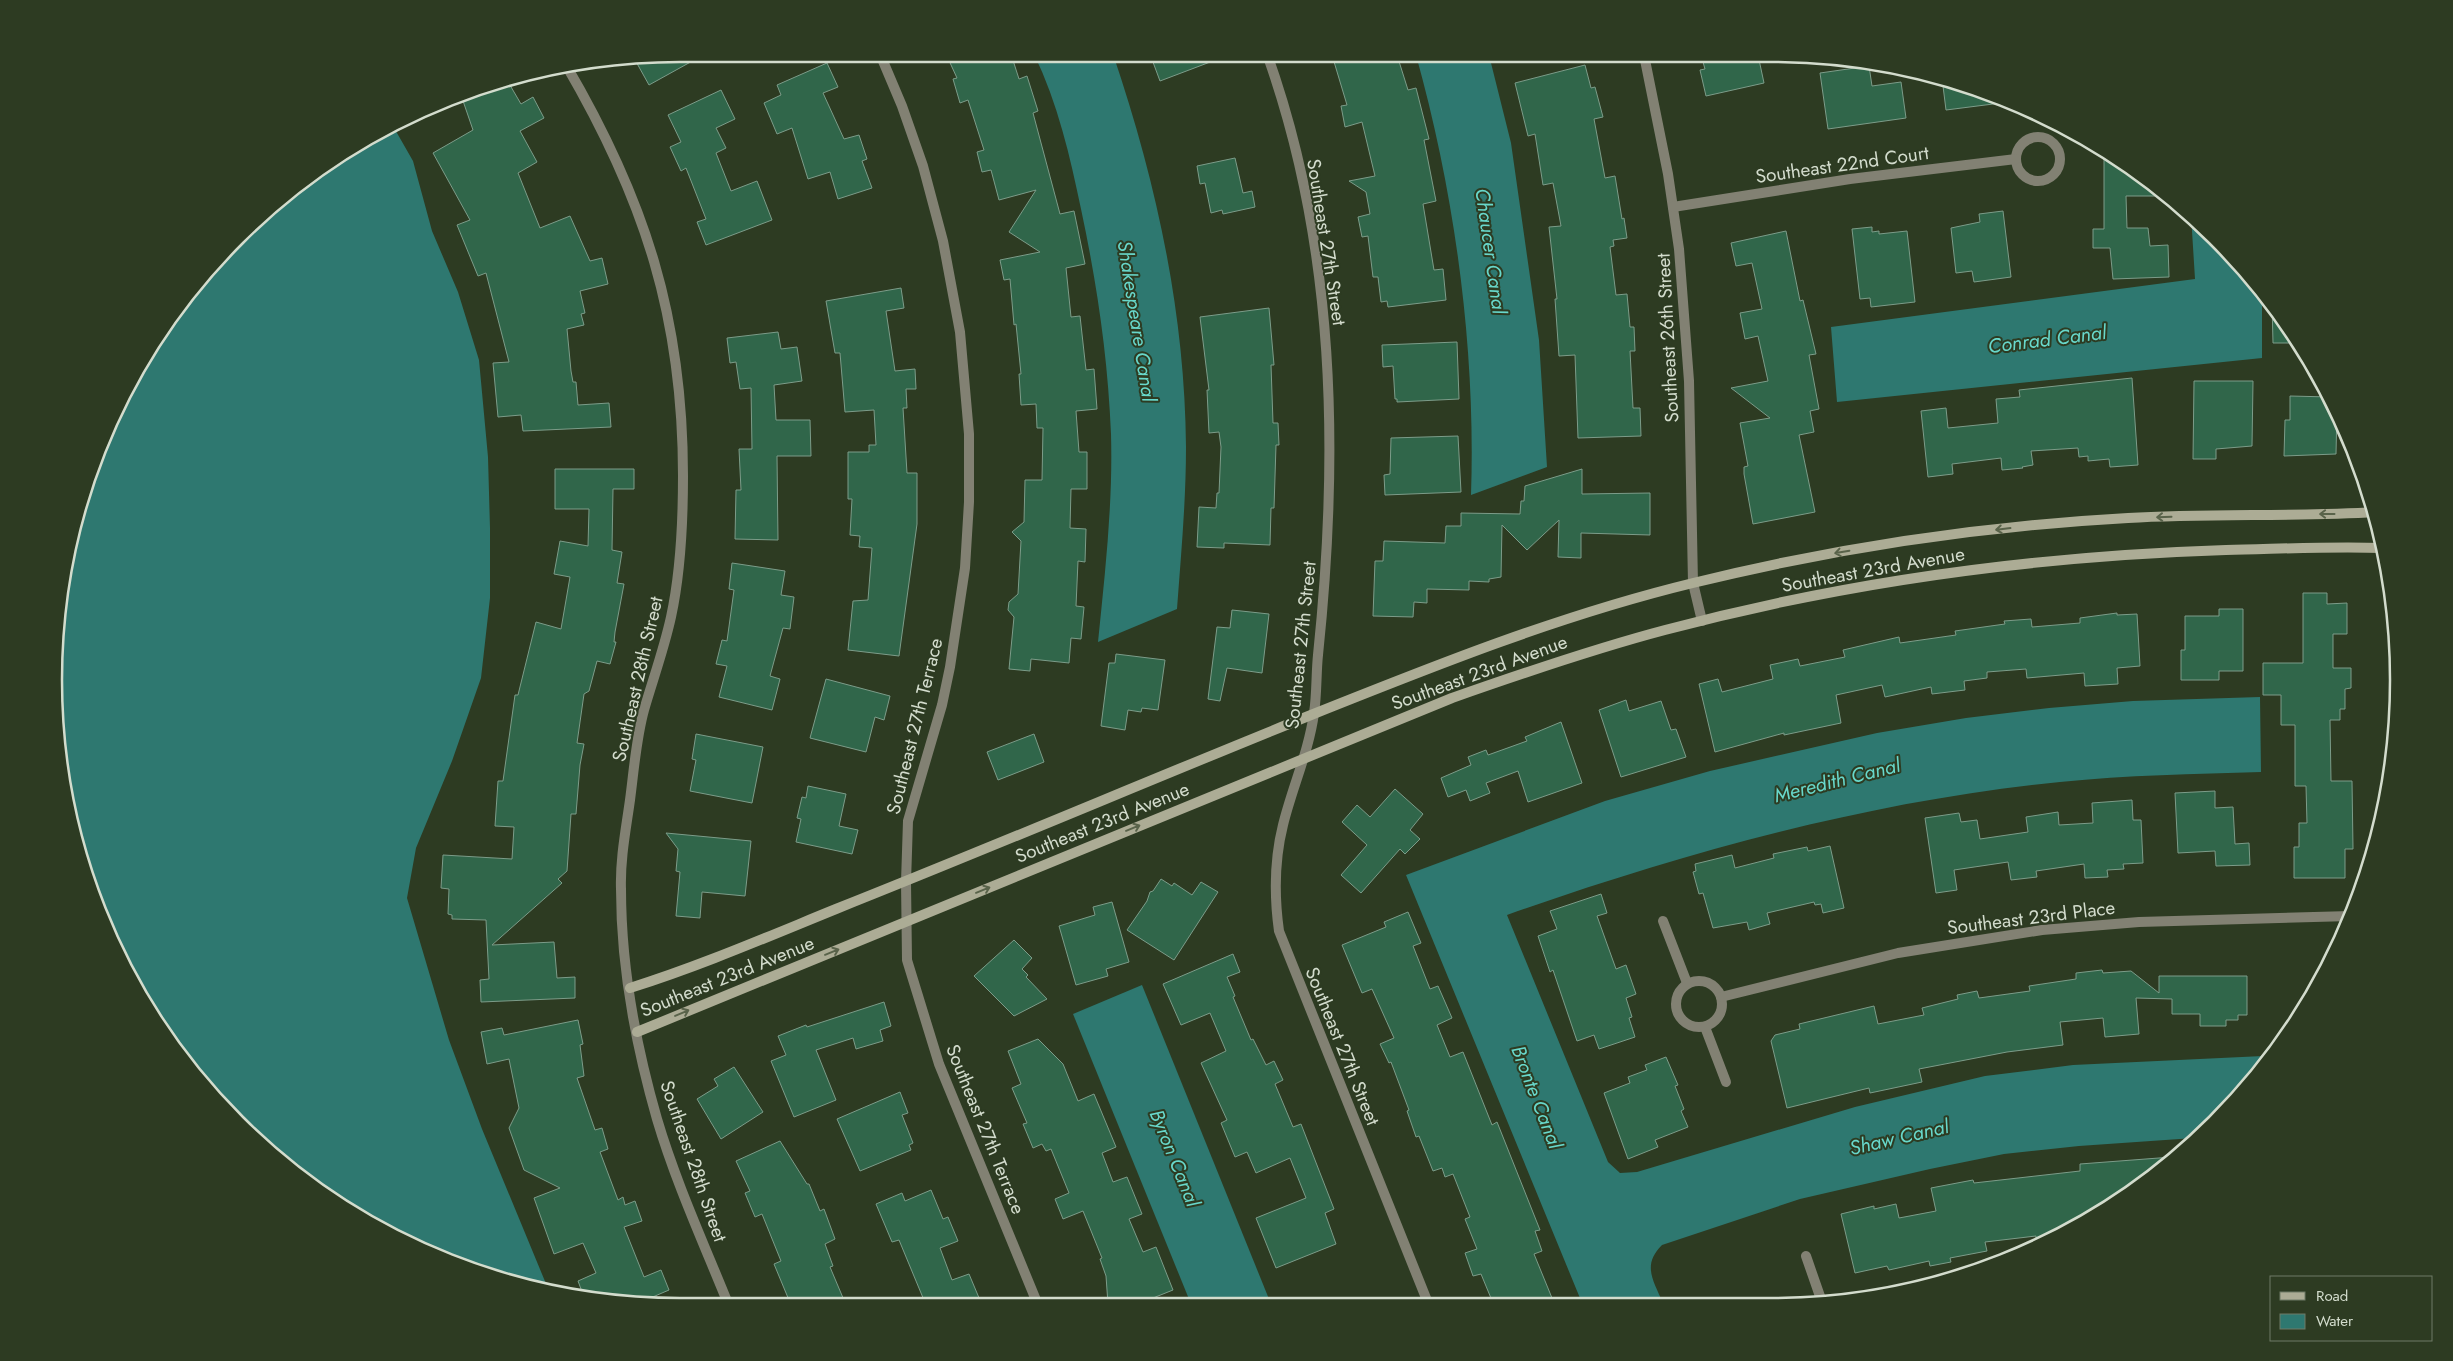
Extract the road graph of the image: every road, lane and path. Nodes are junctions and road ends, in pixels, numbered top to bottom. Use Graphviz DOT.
graph roads {
  1 [pos="883,62"];
  2 [pos="1270,62"];
  3 [pos="1645,62"];
  4 [pos="570,72"];
  5 [pos="2016,159"];
  6 [pos="1673,207"];
  7 [pos="2367,512"];
  8 [pos="2376,548"];
  9 [pos="1693,583"];
  10 [pos="1702,621"];
  11 [pos="1314,714"];
  12 [pos="1302,758"];
  13 [pos="906,882"];
  14 [pos="2343,916"];
  15 [pos="1663,921"];
  16 [pos="906,922"];
  17 [pos="1687,983"];
  18 [pos="630,988"];
  19 [pos="1721,997"];
  20 [pos="1704,1027"];
  21 [pos="637,1032"];
  22 [pos="1726,1082"];
  23 [pos="1806,1256"];
  24 [pos="1820,1296"];
  25 [pos="726,1298"];
  26 [pos="1035,1298"];
  27 [pos="1426,1298"];
  1 -- 13 [label="street, Southeast 27th Terrace"];
  2 -- 11 [label="street, Southeast 27th Street"];
  3 -- 6 [label="street, Southeast 26th Street"];
  4 -- 18 [label="street, Southeast 28th Street"];
  5 -- 5 [label="street"];
  5 -- 6 [label="street, Southeast 22nd Court"];
  6 -- 9 [label="street, Southeast 26th Street"];
  7 -- 9 [label="street, Southeast 23rd Avenue, one-way"];
  8 -- 10 [label="street, Southeast 23rd Avenue"];
  9 -- 10 [label="street, Southeast 26th Street"];
  9 -- 11 [label="street, Southeast 23rd Avenue"];
  10 -- 12 [label="street, Southeast 23rd Avenue"];
  11 -- 12 [label="street, Southeast 27th Street"];
  11 -- 13 [label="street, Southeast 23rd Avenue"];
  16 -- 12 [label="street, Southeast 23rd Avenue, one-way"];
  12 -- 27 [label="street, Southeast 27th Street"];
  13 -- 16 [label="street, Southeast 27th Terrace"];
  13 -- 18 [label="street, Southeast 23rd Avenue"];
  14 -- 19 [label="street, Southeast 23rd Place"];
  15 -- 17 [label="street"];
  21 -- 16 [label="street, Southeast 23rd Avenue, one-way"];
  16 -- 26 [label="street, Southeast 27th Terrace"];
  17 -- 19 [label="street"];
  17 -- 20 [label="street"];
  18 -- 21 [label="street, Southeast 28th Street"];
  19 -- 20 [label="street"];
  20 -- 22 [label="street"];
  21 -- 25 [label="street, Southeast 28th Street"];
  23 -- 24 [label="street"];
}
